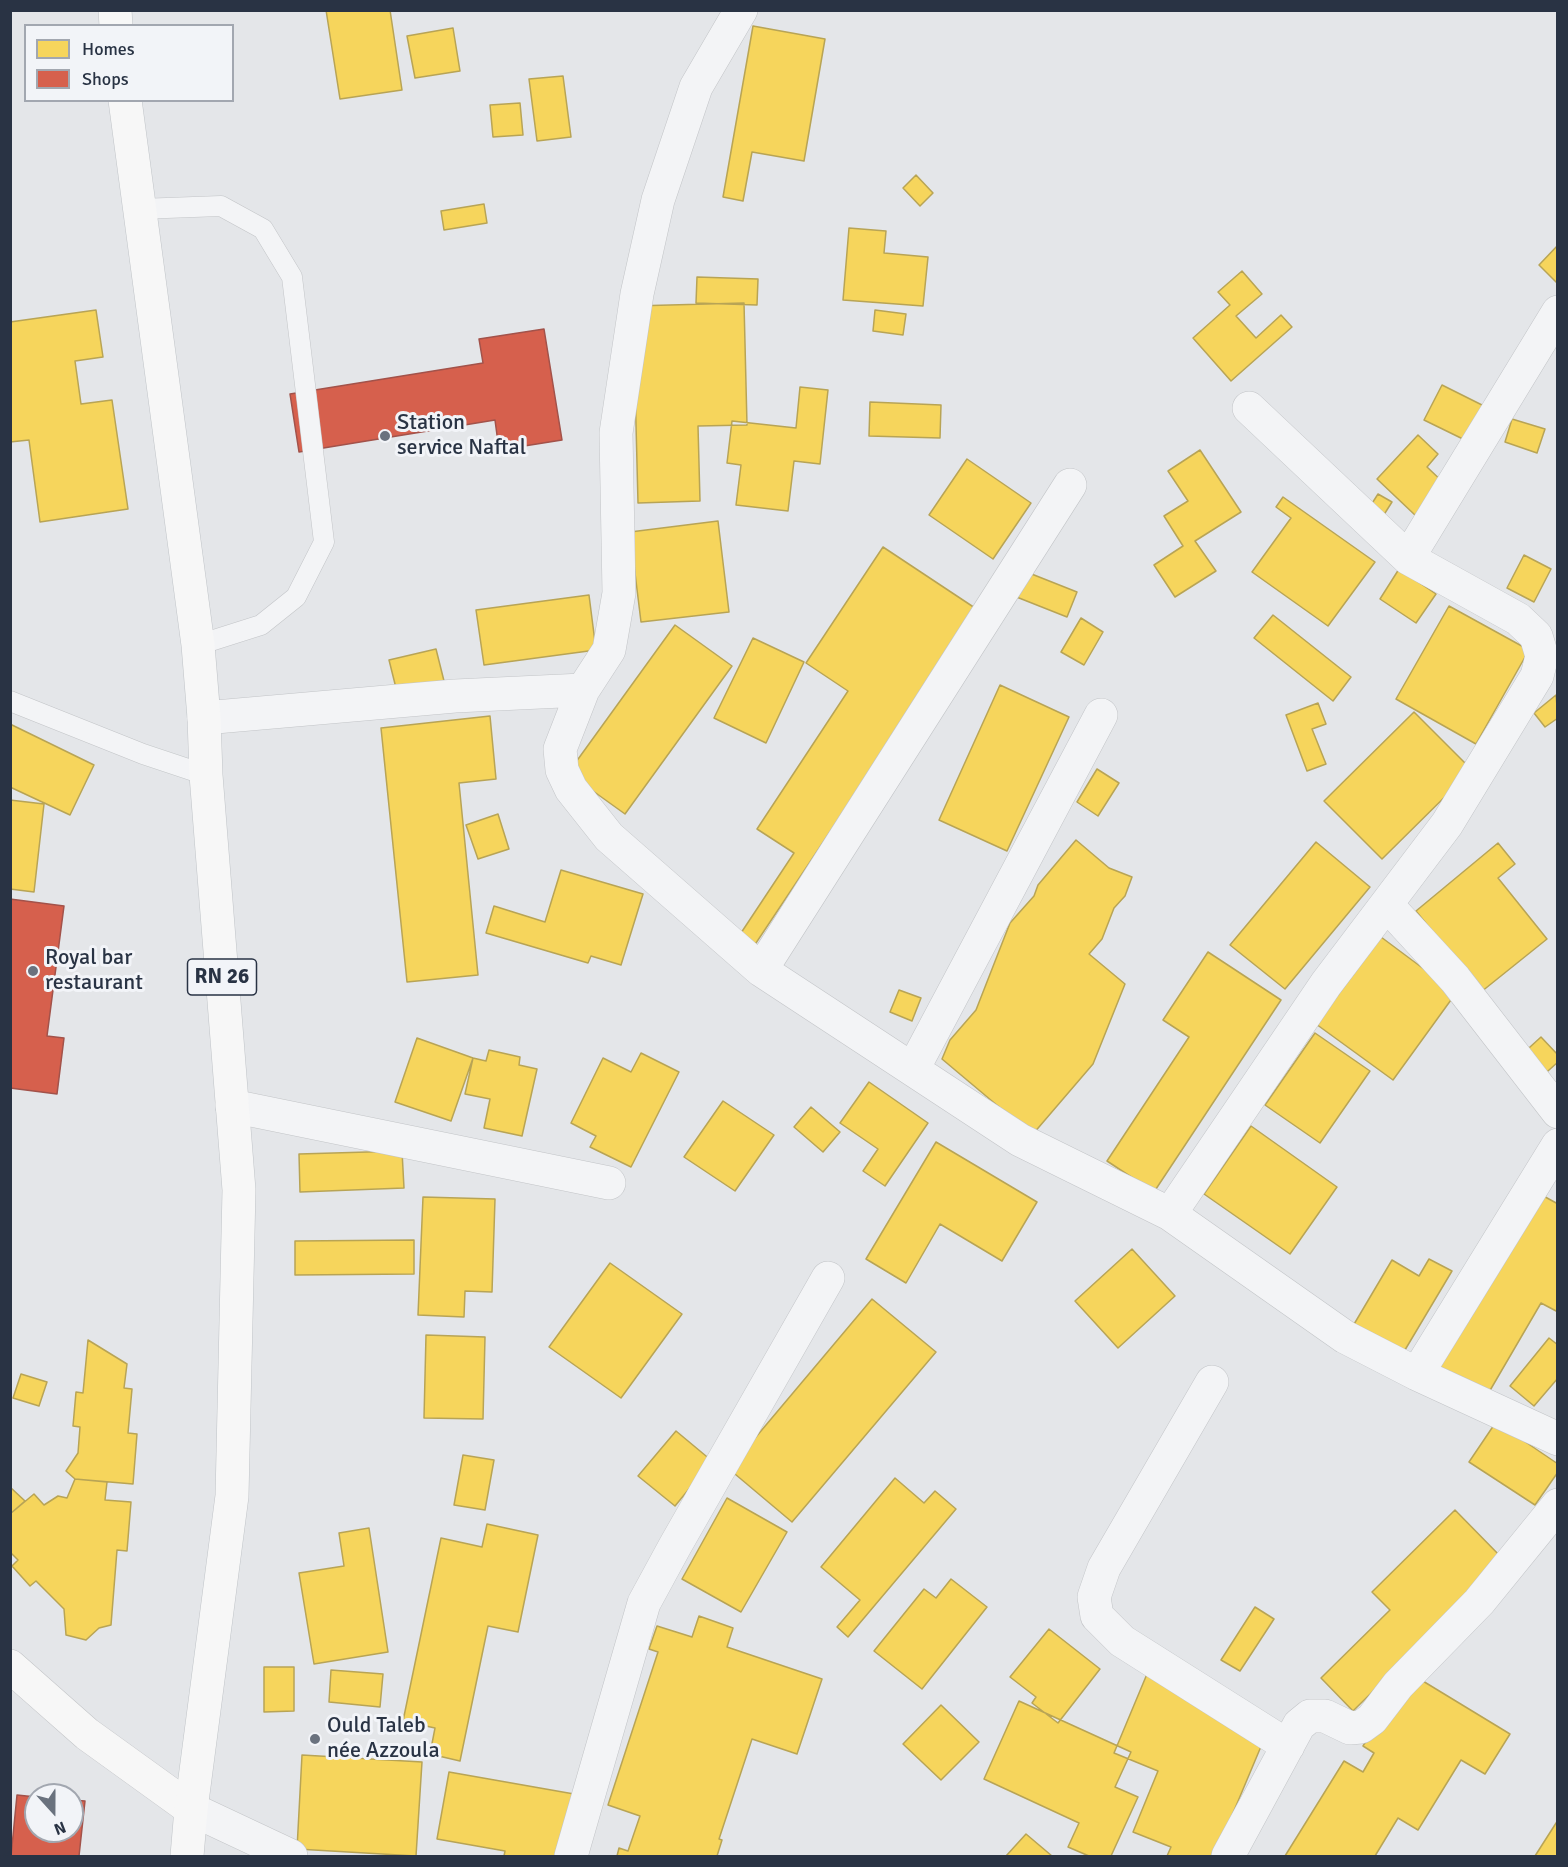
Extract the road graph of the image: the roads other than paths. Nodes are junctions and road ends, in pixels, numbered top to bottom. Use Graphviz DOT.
graph roads {
  1 [pos="741,10"];
  2 [pos="126,102"];
  3 [pos="139,209"];
  4 [pos="1557,312"];
  5 [pos="1250,408"];
  6 [pos="1070,485"];
  7 [pos="1408,558"];
  8 [pos="198,645"];
  9 [pos="583,690"];
  10 [pos="10,701"];
  11 [pos="1101,715"];
  12 [pos="204,718"];
  13 [pos="206,775"];
  14 [pos="1387,905"];
  15 [pos="761,970"];
  16 [pos="913,1069"];
  17 [pos="232,1106"];
  18 [pos="1557,1112"];
  19 [pos="1557,1145"];
  20 [pos="609,1183"];
  21 [pos="1170,1214"];
  22 [pos="828,1278"];
  23 [pos="1417,1374"];
  24 [pos="1212,1382"];
  25 [pos="1557,1439"];
  26 [pos="1557,1505"];
  27 [pos="10,1666"];
  28 [pos="1288,1746"];
  29 [pos="191,1809"];
  30 [pos="187,1857"];
  31 [pos="291,1857"];
  32 [pos="571,1857"];
  33 [pos="1228,1857"];
  1 -- 9 [label="street"];
  2 -- 3 [label="main road, RN 26"];
  3 -- 8 [label="main road, RN 26"];
  3 -- 8 [label="lane"];
  4 -- 7 [label="street"];
  5 -- 7 [label="street"];
  6 -- 15 [label="street"];
  7 -- 14 [label="street"];
  8 -- 12 [label="main road, RN 26"];
  9 -- 12 [label="street"];
  9 -- 15 [label="street"];
  10 -- 13 [label="lane"];
  11 -- 16 [label="street"];
  12 -- 13 [label="main road, RN 26"];
  13 -- 17 [label="main road, RN 26"];
  14 -- 18 [label="street"];
  14 -- 21 [label="street"];
  15 -- 16 [label="street"];
  16 -- 21 [label="street"];
  17 -- 20 [label="street"];
  17 -- 29 [label="main road, RN 26"];
  19 -- 23 [label="street"];
  21 -- 23 [label="street"];
  22 -- 32 [label="street"];
  23 -- 25 [label="street"];
  24 -- 28 [label="street"];
  26 -- 28 [label="street"];
  27 -- 29 [label="main road"];
  28 -- 33 [label="street"];
  29 -- 30 [label="main road, RN 26"];
  29 -- 31 [label="street"];
}
